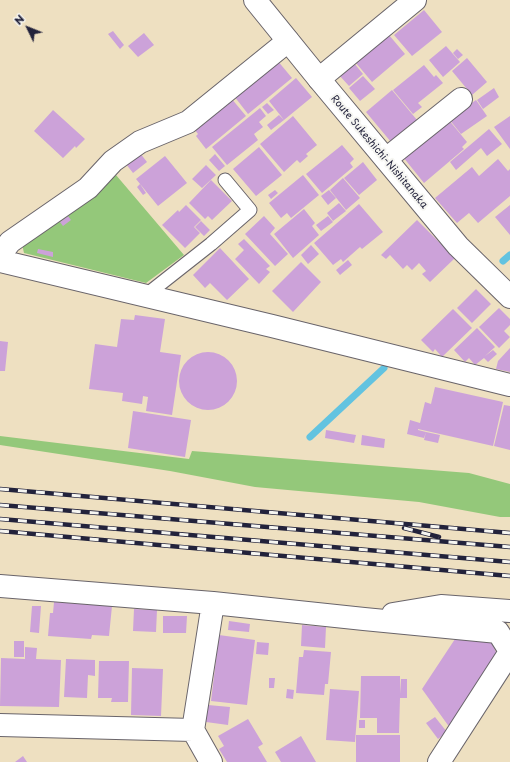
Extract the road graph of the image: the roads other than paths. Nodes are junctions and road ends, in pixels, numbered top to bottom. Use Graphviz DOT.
graph roads {
  1 [pos="255,0"];
  2 [pos="415,0"];
  3 [pos="288,41"];
  4 [pos="319,79"];
  5 [pos="461,99"];
  6 [pos="386,159"];
  7 [pos="225,180"];
  8 [pos="0,255"];
  9 [pos="0,261"];
  10 [pos="145,296"];
  11 [pos="510,297"];
  12 [pos="510,385"];
  13 [pos="0,586"];
  14 [pos="213,603"];
  15 [pos="510,611"];
  16 [pos="364,619"];
  17 [pos="510,651"];
  18 [pos="0,725"];
  19 [pos="193,730"];
  20 [pos="212,762"];
  21 [pos="439,762"];
  1 -- 3 [label="street, Route Sukeshichi-Nishitanaka"];
  2 -- 4 [label="street"];
  3 -- 4 [label="street, Route Sukeshichi-Nishitanaka"];
  3 -- 8 [label="street"];
  4 -- 6 [label="street, Route Sukeshichi-Nishitanaka"];
  5 -- 6 [label="street"];
  6 -- 11 [label="street, Route Sukeshichi-Nishitanaka"];
  7 -- 10 [label="lane"];
  9 -- 10 [label="street"];
  10 -- 12 [label="street"];
  13 -- 14 [label="street"];
  14 -- 16 [label="street"];
  14 -- 19 [label="street"];
  15 -- 16 [label="street"];
  16 -- 17 [label="street"];
  17 -- 21 [label="street"];
  18 -- 19 [label="street"];
  19 -- 20 [label="street"];
}
